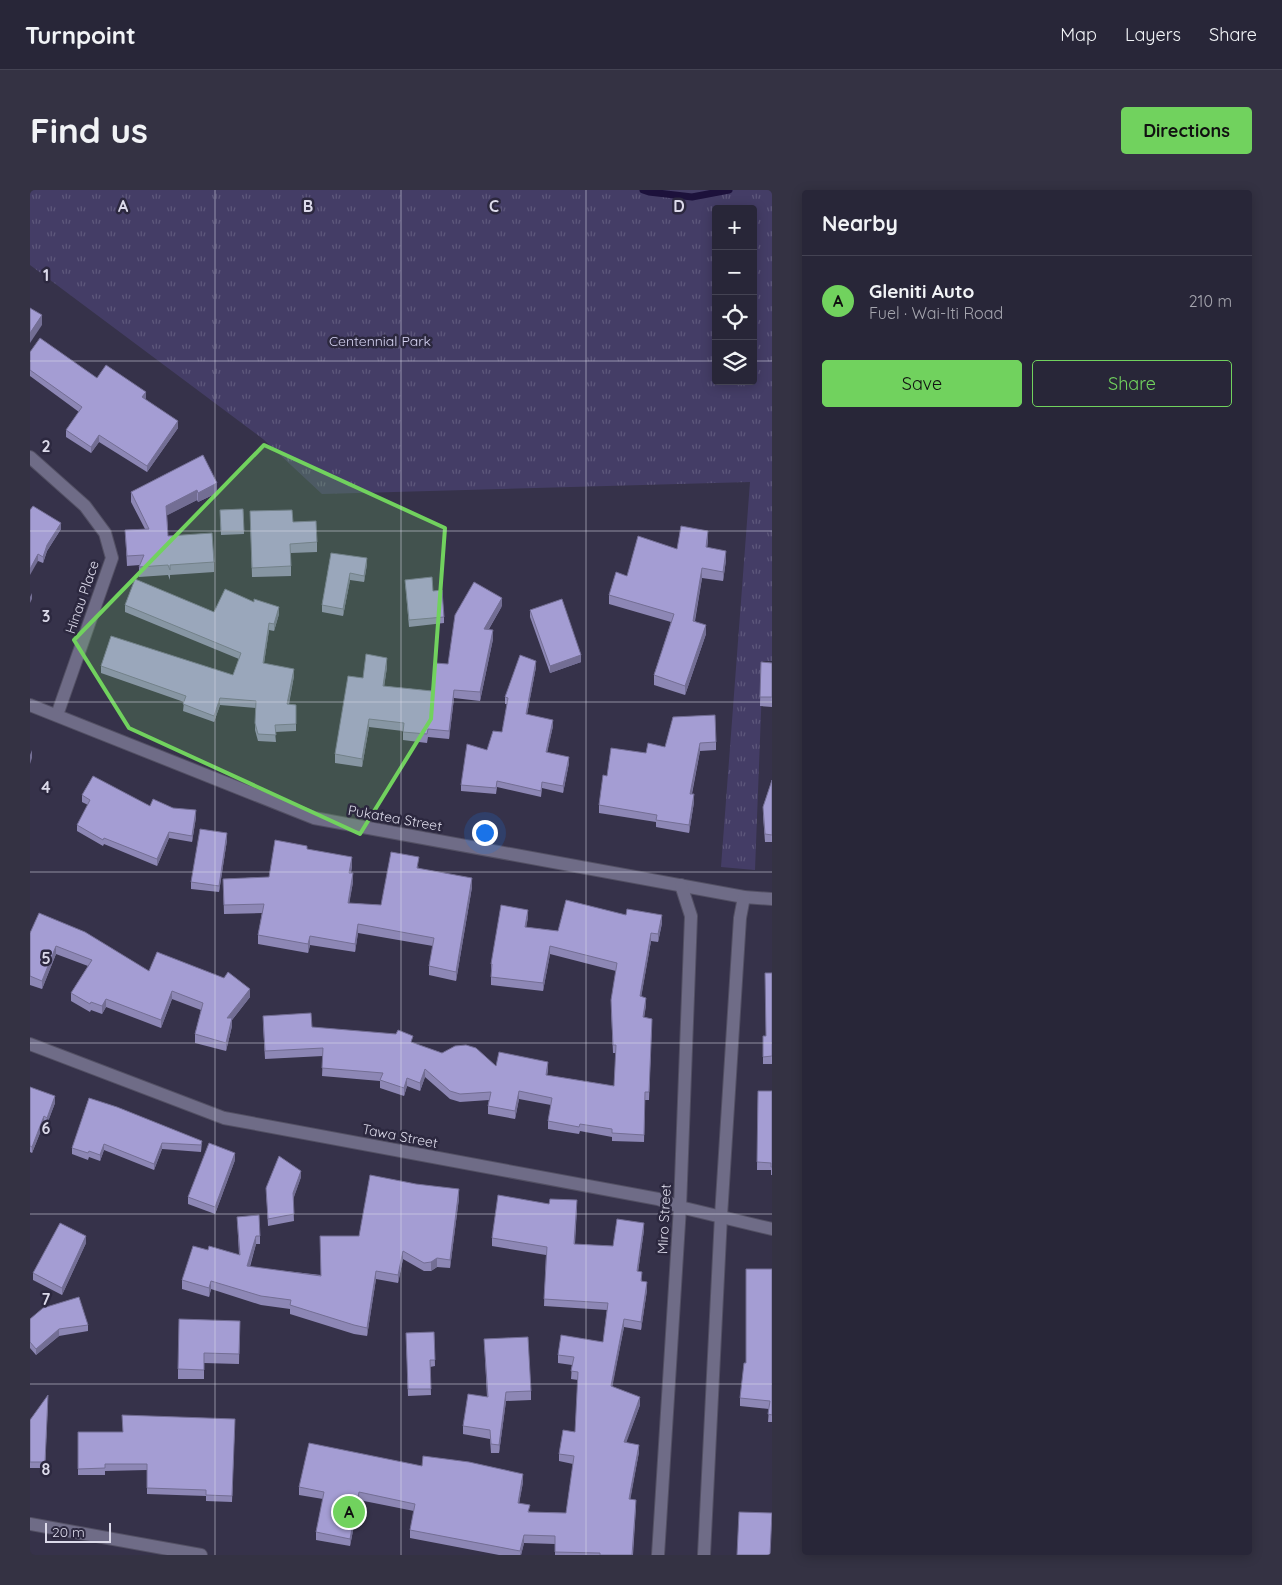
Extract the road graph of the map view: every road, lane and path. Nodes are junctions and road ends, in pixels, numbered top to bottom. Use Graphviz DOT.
graph roads {
  1 [pos="30,457"];
  2 [pos="30,705"];
  3 [pos="57,715"];
  4 [pos="681,885"];
  5 [pos="744,897"];
  6 [pos="772,899"];
  7 [pos="30,1044"];
  8 [pos="680,1207"];
  9 [pos="721,1216"];
  10 [pos="772,1229"];
  11 [pos="30,1524"];
  12 [pos="201,1555"];
  13 [pos="658,1555"];
  14 [pos="704,1555"];
  1 -- 3 [label="street, Hinau Place"];
  2 -- 3 [label="street, Pukatea Street"];
  3 -- 4 [label="street, Pukatea Street"];
  4 -- 5 [label="street, Pukatea Street"];
  4 -- 8 [label="street, Miro Street"];
  5 -- 6 [label="street, Pukatea Street"];
  5 -- 9 [label="street"];
  7 -- 8 [label="street, Tawa Street"];
  8 -- 9 [label="street, Tawa Street"];
  8 -- 13 [label="street, Miro Street"];
  9 -- 10 [label="street, Tawa Street"];
  9 -- 14 [label="street"];
  11 -- 12 [label="street"];
}
